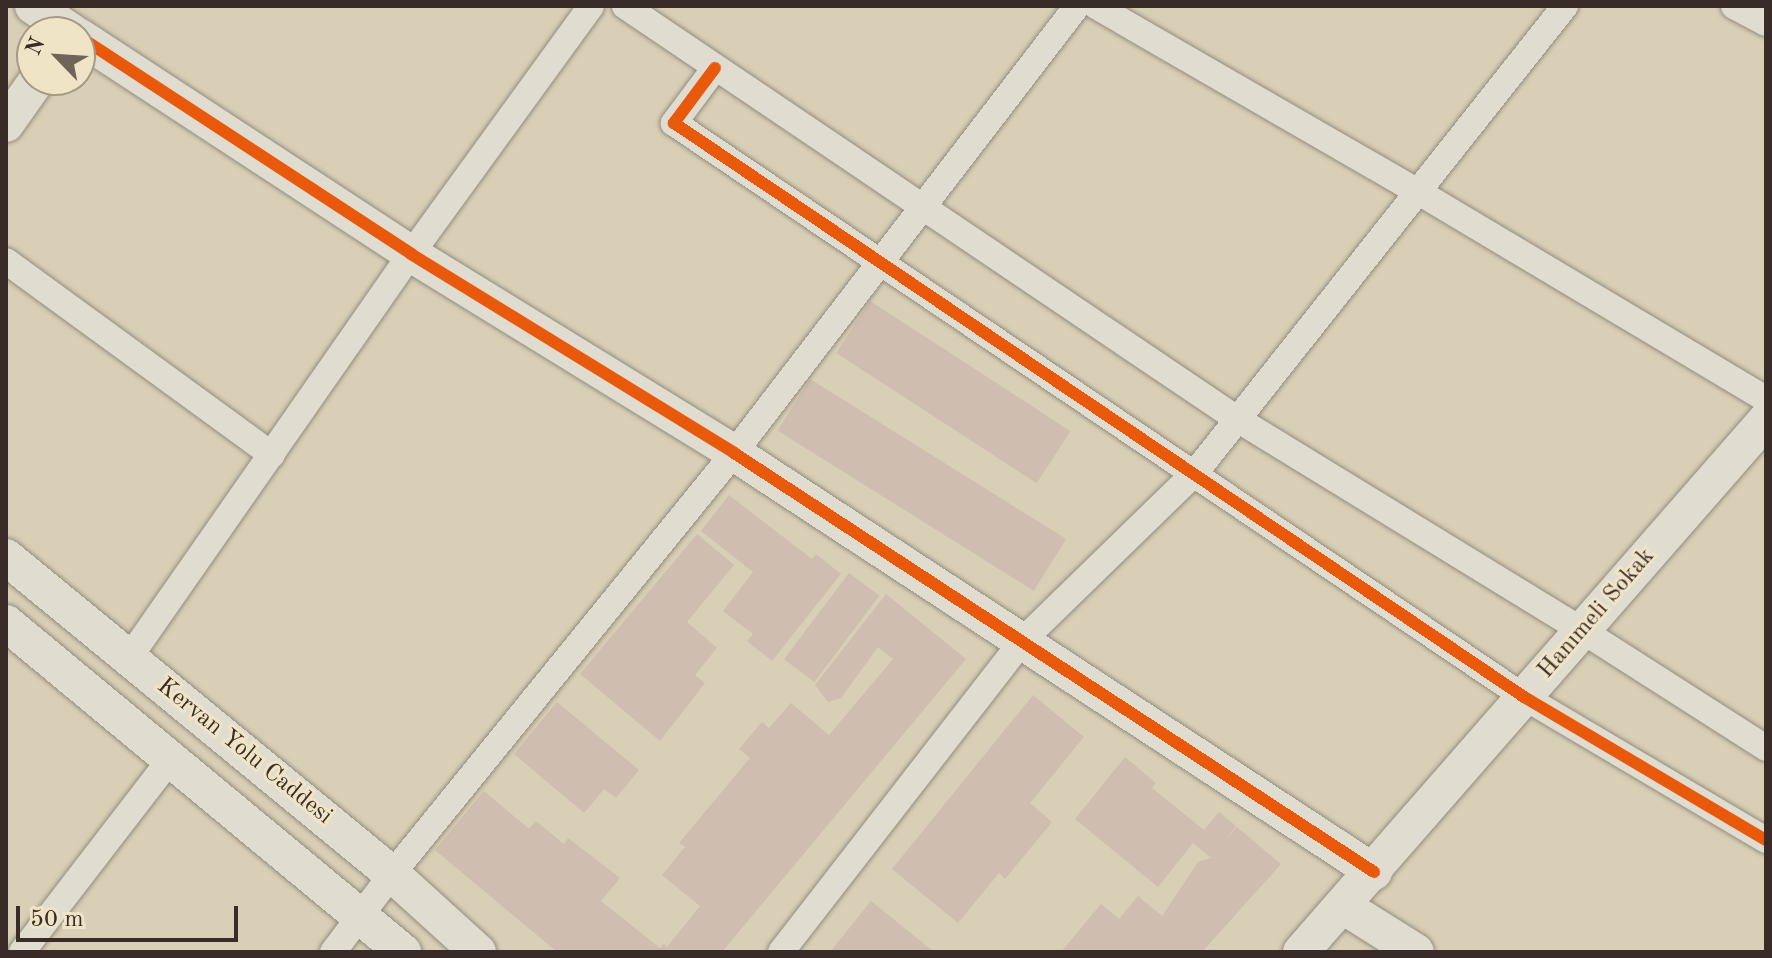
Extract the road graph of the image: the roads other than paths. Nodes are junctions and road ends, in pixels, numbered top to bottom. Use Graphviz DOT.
graph roads {
  1 [pos="591,6"];
  2 [pos="625,6"];
  3 [pos="1077,6"];
  4 [pos="1096,6"];
  5 [pos="1565,6"];
  6 [pos="1734,6"];
  7 [pos="1766,23"];
  8 [pos="96,47"];
  9 [pos="715,68"];
  10 [pos="26,96"];
  11 [pos="6,124"];
  12 [pos="1417,191"];
  13 [pos="923,207"];
  14 [pos="411,254"];
  15 [pos="6,261"];
  16 [pos="879,263"];
  17 [pos="1766,399"];
  18 [pos="1237,419"];
  19 [pos="1766,420"];
  20 [pos="734,453"];
  21 [pos="272,455"];
  22 [pos="1195,473"];
  23 [pos="6,557"];
  24 [pos="6,623"];
  25 [pos="1583,631"];
  26 [pos="1022,641"];
  27 [pos="129,658"];
  28 [pos="1524,697"];
  29 [pos="1766,748"];
  30 [pos="172,757"];
  31 [pos="1766,840"];
  32 [pos="1374,872"];
  33 [pos="392,874"];
  34 [pos="1343,906"];
  35 [pos="360,914"];
  36 [pos="22,952"];
  37 [pos="333,952"];
  38 [pos="403,952"];
  39 [pos="478,952"];
  40 [pos="781,952"];
  41 [pos="1301,952"];
  42 [pos="1416,952"];
  1 -- 14 [label="street"];
  2 -- 9 [label="street"];
  3 -- 13 [label="street"];
  4 -- 12 [label="street"];
  5 -- 12 [label="street"];
  6 -- 7 [label="street"];
  8 -- 14 [label="street"];
  9 -- 13 [label="street"];
  9 -- 16 [label="street"];
  10 -- 11 [label="street"];
  12 -- 17 [label="street"];
  12 -- 18 [label="street"];
  13 -- 16 [label="street"];
  13 -- 18 [label="street"];
  14 -- 20 [label="street"];
  14 -- 21 [label="street"];
  15 -- 21 [label="street"];
  16 -- 20 [label="street"];
  16 -- 22 [label="street"];
  18 -- 22 [label="street"];
  18 -- 25 [label="street"];
  19 -- 25 [label="street, Hanımeli Sokak"];
  20 -- 26 [label="street"];
  20 -- 33 [label="street"];
  21 -- 27 [label="street"];
  22 -- 26 [label="street"];
  22 -- 28 [label="street"];
  23 -- 27 [label="street, Kervan Yolu Caddesi"];
  24 -- 30 [label="street, Kervan Yolu Caddesi"];
  25 -- 28 [label="street, Hanımeli Sokak"];
  25 -- 29 [label="street"];
  26 -- 32 [label="street"];
  26 -- 40 [label="street"];
  27 -- 33 [label="street, Kervan Yolu Caddesi"];
  28 -- 31 [label="street"];
  28 -- 32 [label="street, Hanımeli Sokak"];
  30 -- 35 [label="street, Kervan Yolu Caddesi"];
  30 -- 36 [label="street"];
  32 -- 34 [label="street, Hanımeli Sokak"];
  33 -- 35 [label="street"];
  33 -- 39 [label="street, Kervan Yolu Caddesi"];
  34 -- 41 [label="street, Hanımeli Sokak"];
  34 -- 42 [label="street"];
  35 -- 37 [label="street"];
  35 -- 38 [label="street, Kervan Yolu Caddesi"];
}
